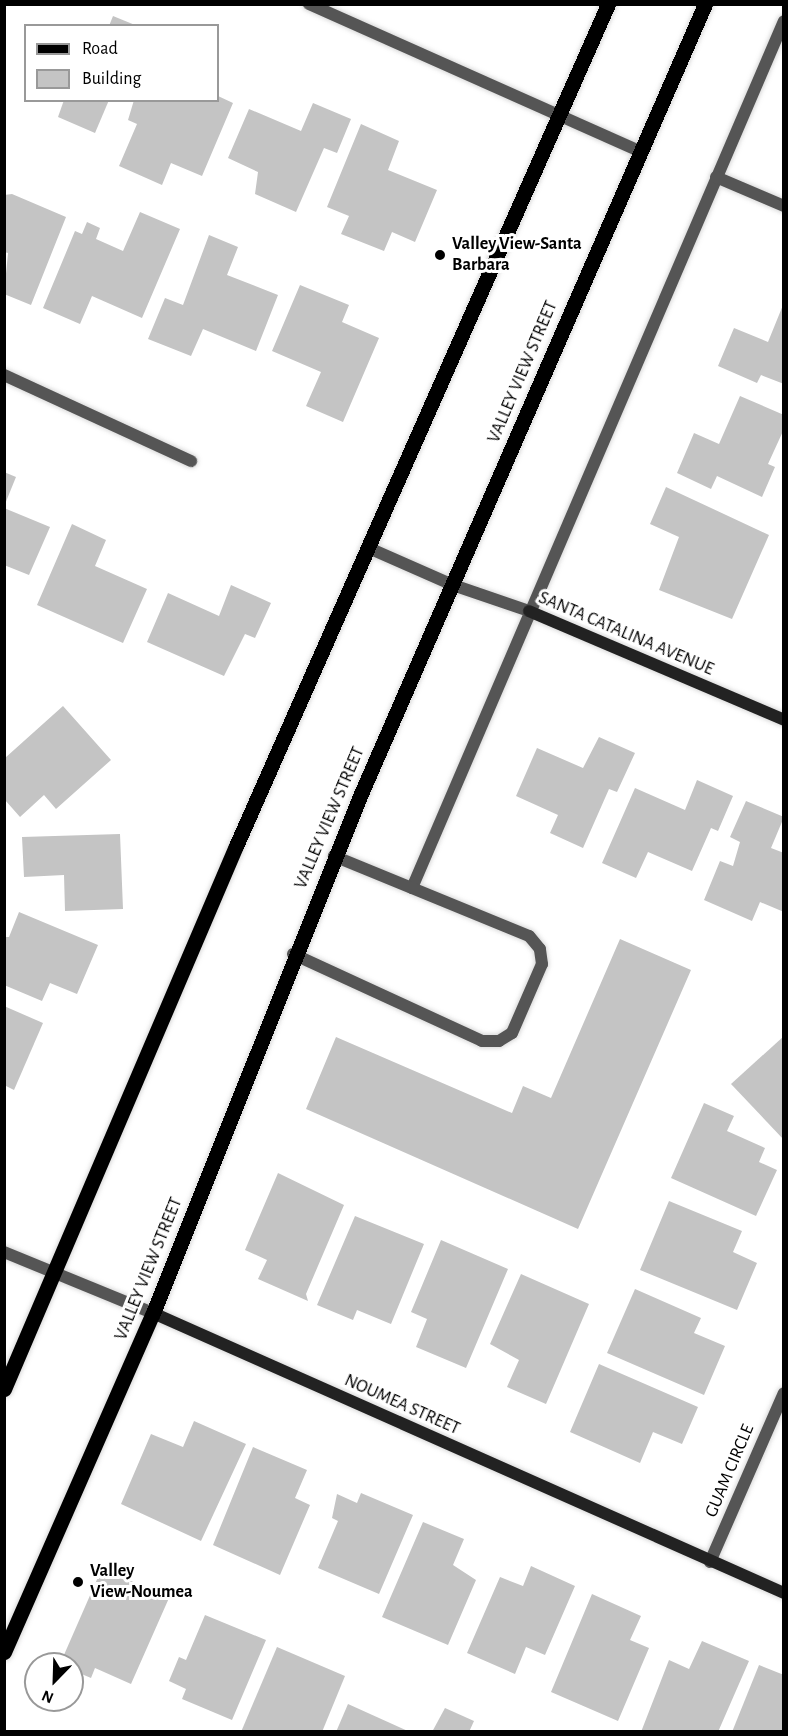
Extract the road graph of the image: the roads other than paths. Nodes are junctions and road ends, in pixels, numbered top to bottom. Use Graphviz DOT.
graph roads {
  1 [pos="309,4"];
  2 [pos="608,4"];
  3 [pos="705,4"];
  4 [pos="783,21"];
  5 [pos="561,115"];
  6 [pos="639,151"];
  7 [pos="716,177"];
  8 [pos="783,206"];
  9 [pos="4,375"];
  10 [pos="191,461"];
  11 [pos="371,549"];
  12 [pos="453,585"];
  13 [pos="529,611"];
  14 [pos="783,720"];
  15 [pos="334,856"];
  16 [pos="412,888"];
  17 [pos="293,954"];
  18 [pos="4,1252"];
  19 [pos="55,1274"];
  20 [pos="153,1313"];
  21 [pos="4,1389"];
  22 [pos="783,1393"];
  23 [pos="710,1562"];
  24 [pos="783,1593"];
  25 [pos="4,1652"];
  1 -- 5 [label="street"];
  2 -- 5 [label="main road"];
  3 -- 6 [label="main road, VALLEY VIEW STREET"];
  4 -- 7 [label="street"];
  5 -- 6 [label="street"];
  5 -- 11 [label="main road"];
  6 -- 12 [label="main road, VALLEY VIEW STREET"];
  7 -- 8 [label="street"];
  7 -- 13 [label="street"];
  9 -- 10 [label="street"];
  11 -- 12 [label="street, SANTA CATALINA AVENUE"];
  11 -- 19 [label="main road"];
  12 -- 13 [label="street, SANTA CATALINA AVENUE"];
  12 -- 15 [label="main road, VALLEY VIEW STREET"];
  13 -- 14 [label="street, SANTA CATALINA AVENUE"];
  13 -- 16 [label="street"];
  15 -- 16 [label="street"];
  15 -- 17 [label="main road, VALLEY VIEW STREET"];
  16 -- 17 [label="street"];
  17 -- 20 [label="main road, VALLEY VIEW STREET"];
  18 -- 19 [label="street, NOUMEA STREET"];
  19 -- 20 [label="street, NOUMEA STREET"];
  19 -- 21 [label="main road"];
  20 -- 23 [label="street, NOUMEA STREET"];
  20 -- 25 [label="main road, VALLEY VIEW STREET"];
  22 -- 23 [label="street, GUAM CIRCLE"];
  23 -- 24 [label="street, NOUMEA STREET"];
}
